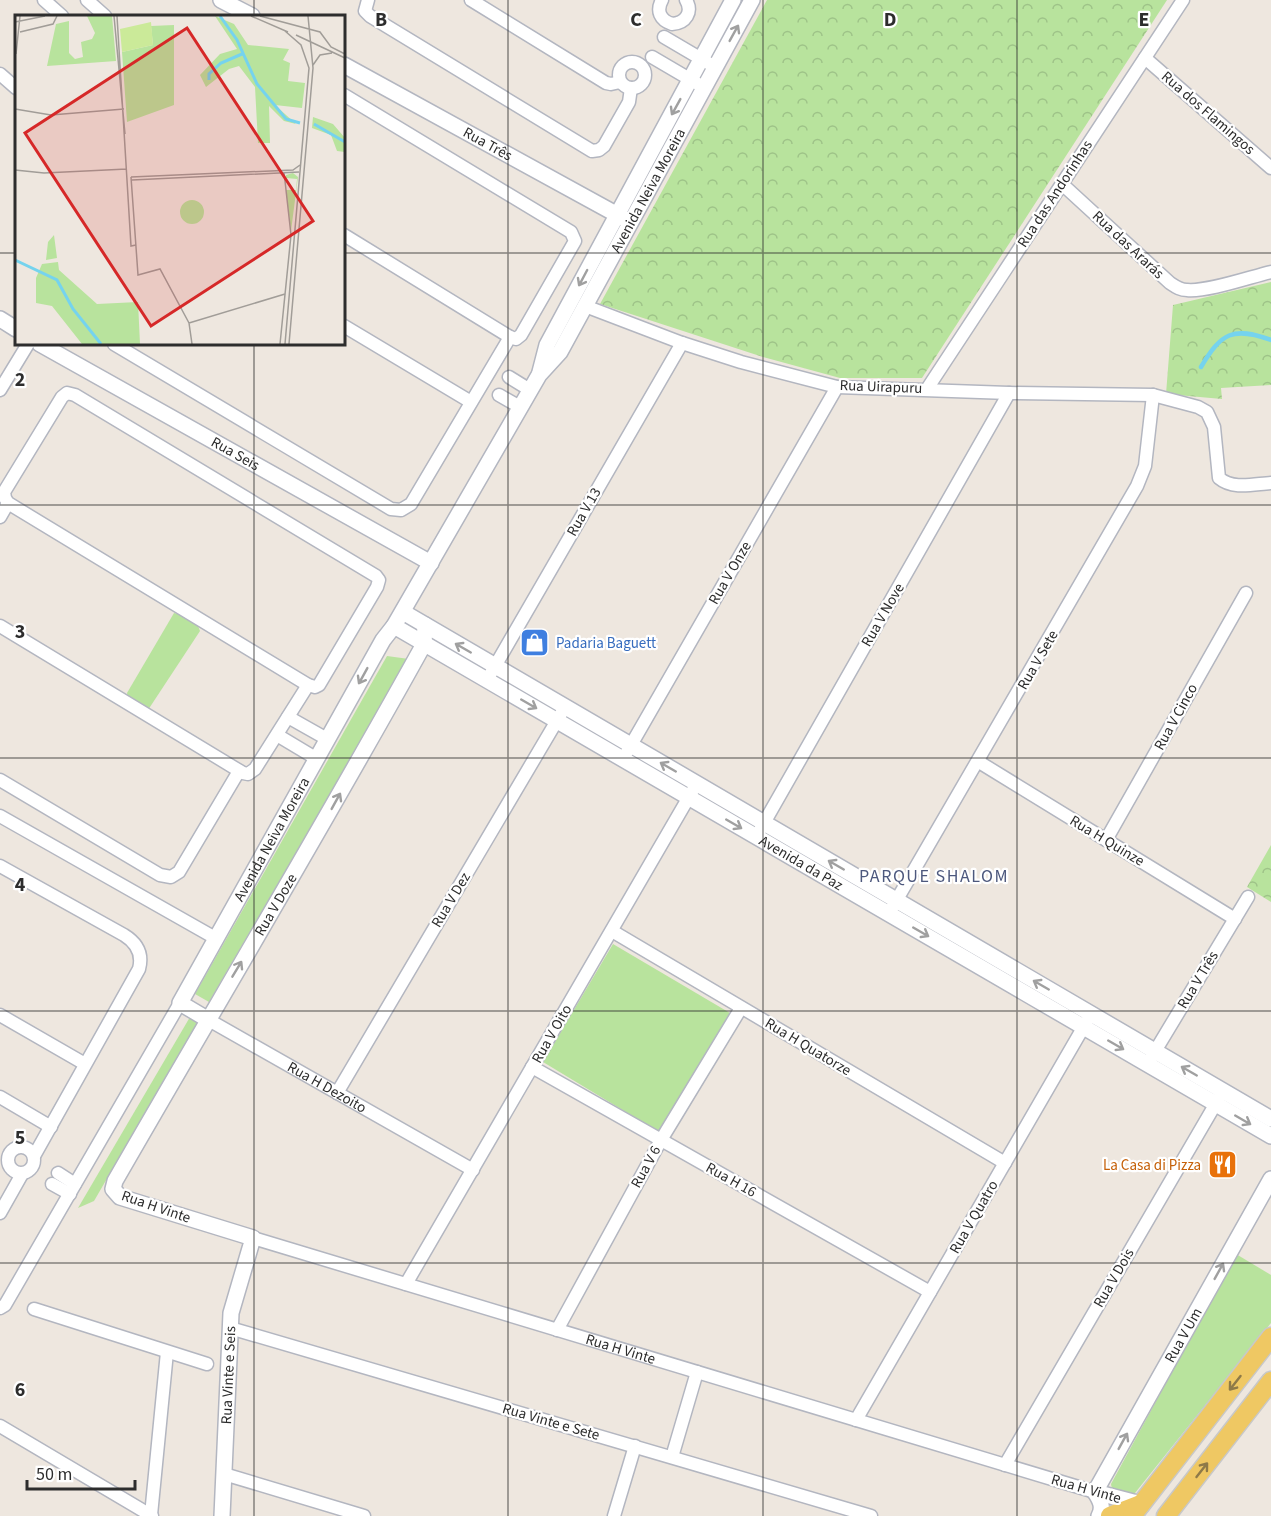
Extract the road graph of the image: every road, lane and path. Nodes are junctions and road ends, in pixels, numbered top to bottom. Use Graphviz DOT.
graph roads {
  1 [pos="44,0"];
  2 [pos="87,0"];
  3 [pos="368,0"];
  4 [pos="471,0"];
  5 [pos="662,0"];
  6 [pos="686,0"];
  7 [pos="734,0"];
  8 [pos="752,0"];
  9 [pos="1183,0"];
  10 [pos="61,15"];
  11 [pos="104,15"];
  12 [pos="672,24"];
  13 [pos="664,37"];
  14 [pos="652,57"];
  15 [pos="702,58"];
  16 [pos="1145,58"];
  17 [pos="345,66"];
  18 [pos="642,67"];
  19 [pos="716,67"];
  20 [pos="0,74"];
  21 [pos="690,80"];
  22 [pos="626,85"];
  23 [pos="15,87"];
  24 [pos="704,88"];
  25 [pos="345,96"];
  26 [pos="1271,168"];
  27 [pos="1062,184"];
  28 [pos="616,214"];
  29 [pos="631,222"];
  30 [pos="345,236"];
  31 [pos="1271,272"];
  32 [pos="585,306"];
  33 [pos="0,319"];
  34 [pos="345,327"];
  35 [pos="15,328"];
  36 [pos="510,337"];
  37 [pos="682,343"];
  38 [pos="27,345"];
  39 [pos="42,345"];
  40 [pos="116,345"];
  41 [pos="539,375"];
  42 [pos="509,377"];
  43 [pos="837,387"];
  44 [pos="927,389"];
  45 [pos="0,390"];
  46 [pos="530,390"];
  47 [pos="1010,393"];
  48 [pos="499,395"];
  49 [pos="1153,395"];
  50 [pos="471,402"];
  51 [pos="520,407"];
  52 [pos="1271,483"];
  53 [pos="8,503"];
  54 [pos="0,517"];
  55 [pos="431,563"];
  56 [pos="1246,593"];
  57 [pos="403,612"];
  58 [pos="425,625"];
  59 [pos="0,627"];
  60 [pos="394,627"];
  61 [pos="424,644"];
  62 [pos="495,666"];
  63 [pos="487,680"];
  64 [pos="308,685"];
  65 [pos="561,714"];
  66 [pos="288,717"];
  67 [pos="277,735"];
  68 [pos="327,739"];
  69 [pos="627,752"];
  70 [pos="317,759"];
  71 [pos="978,762"];
  72 [pos="239,771"];
  73 [pos="0,780"];
  74 [pos="693,791"];
  75 [pos="0,816"];
  76 [pos="760,830"];
  77 [pos="1106,840"];
  78 [pos="0,866"];
  79 [pos="1248,897"];
  80 [pos="893,907"];
  81 [pos="1235,919"];
  82 [pos="612,931"];
  83 [pos="217,939"];
  84 [pos="180,1003"];
  85 [pos="741,1008"];
  86 [pos="0,1015"];
  87 [pos="207,1019"];
  88 [pos="1088,1021"];
  89 [pos="1152,1058"];
  90 [pos="85,1064"];
  91 [pos="532,1067"];
  92 [pos="337,1093"];
  93 [pos="0,1097"];
  94 [pos="1220,1097"];
  95 [pos="1271,1119"];
  96 [pos="51,1126"];
  97 [pos="1271,1136"];
  98 [pos="661,1140"];
  99 [pos="34,1156"];
  100 [pos="1005,1163"];
  101 [pos="473,1170"];
  102 [pos="22,1174"];
  103 [pos="55,1179"];
  104 [pos="1271,1179"];
  105 [pos="115,1181"];
  106 [pos="72,1189"];
  107 [pos="0,1213"];
  108 [pos="253,1238"];
  109 [pos="406,1284"];
  110 [pos="930,1292"];
  111 [pos="3,1306"];
  112 [pos="34,1309"];
  113 [pos="230,1328"];
  114 [pos="557,1330"];
  115 [pos="1271,1337"];
  116 [pos="167,1352"];
  117 [pos="207,1364"];
  118 [pos="697,1372"];
  119 [pos="1271,1381"];
  120 [pos="856,1420"];
  121 [pos="0,1426"];
  122 [pos="635,1446"];
  123 [pos="672,1457"];
  124 [pos="1005,1465"];
  125 [pos="224,1474"];
  126 [pos="1095,1492"];
  127 [pos="1136,1510"];
  128 [pos="152,1516"];
  129 [pos="222,1516"];
  130 [pos="364,1516"];
  131 [pos="614,1516"];
  132 [pos="871,1516"];
  133 [pos="1099,1516"];
  134 [pos="1110,1516"];
  135 [pos="1166,1516"];
  1 -- 10 [label="street"];
  2 -- 11 [label="street"];
  3 -- 22 [label="street"];
  4 -- 22 [label="street"];
  5 -- 12 [label="street"];
  6 -- 12 [label="street"];
  7 -- 15 [label="street, Avenida Neiva Moreira"];
  19 -- 8 [label="street, Avenida Neiva Moreira, one-way"];
  9 -- 16 [label="street, Rua das Andorinhas"];
  12 -- 13 [label="street"];
  13 -- 14 [label="street"];
  13 -- 15 [label="street"];
  14 -- 18 [label="street"];
  14 -- 21 [label="street"];
  15 -- 19 [label="street"];
  15 -- 21 [label="street, Avenida Neiva Moreira"];
  16 -- 26 [label="street, Rua dos Flamingos"];
  16 -- 27 [label="street, Rua das Andorinhas"];
  17 -- 28 [label="street, Rua Três"];
  18 -- 22 [label="street"];
  18 -- 22 [label="street"];
  19 -- 24 [label="street, Avenida Neiva Moreira"];
  20 -- 23 [label="street"];
  21 -- 24 [label="street"];
  21 -- 28 [label="street, Avenida Neiva Moreira, one-way"];
  24 -- 29 [label="street, Avenida Neiva Moreira"];
  25 -- 36 [label="street"];
  27 -- 31 [label="street, Rua das Ararás"];
  27 -- 44 [label="street, Rua das Andorinhas"];
  28 -- 29 [label="street, Rua Três"];
  28 -- 41 [label="street, Avenida Neiva Moreira, one-way"];
  29 -- 32 [label="street, Avenida Neiva Moreira"];
  30 -- 36 [label="street"];
  32 -- 37 [label="street, Rua Uirapuru"];
  32 -- 41 [label="street, Avenida Neiva Moreira"];
  33 -- 35 [label="street"];
  34 -- 50 [label="street"];
  36 -- 50 [label="street"];
  37 -- 43 [label="street, Rua Uirapuru"];
  37 -- 62 [label="street, Rua V 13"];
  38 -- 45 [label="street"];
  39 -- 55 [label="street, Rua Seis"];
  40 -- 50 [label="street"];
  41 -- 46 [label="street, Avenida Neiva Moreira"];
  42 -- 46 [label="street"];
  43 -- 44 [label="street, Rua Uirapuru"];
  43 -- 69 [label="street, Rua V Onze"];
  44 -- 47 [label="street, Rua Uirapuru"];
  46 -- 51 [label="street, Avenida Neiva Moreira"];
  47 -- 49 [label="street, Rua Uirapuru"];
  47 -- 76 [label="street, Rua V Nove"];
  48 -- 51 [label="street"];
  49 -- 52 [label="street, Rua Uirapuru"];
  49 -- 71 [label="street, Rua V Sete"];
  51 -- 55 [label="street, Avenida Neiva Moreira"];
  53 -- 54 [label="street"];
  53 -- 64 [label="street"];
  53 -- 64 [label="street"];
  55 -- 57 [label="street, Avenida Neiva Moreira"];
  56 -- 77 [label="street, Rua V Cinco"];
  57 -- 58 [label="street, Avenida da Paz"];
  57 -- 60 [label="street, Avenida Neiva Moreira"];
  58 -- 61 [label="street, Rua V Doze"];
  62 -- 58 [label="street, Avenida da Paz, one-way"];
  59 -- 72 [label="street"];
  60 -- 61 [label="street, Avenida da Paz"];
  60 -- 68 [label="street, Avenida Neiva Moreira, one-way"];
  61 -- 63 [label="street, Avenida da Paz"];
  87 -- 61 [label="street, Rua V Doze, one-way"];
  62 -- 63 [label="street, Rua V 13"];
  62 -- 65 [label="street, Avenida da Paz"];
  63 -- 65 [label="street, Avenida da Paz, one-way"];
  64 -- 66 [label="street"];
  65 -- 69 [label="street, Avenida da Paz"];
  65 -- 92 [label="street, Rua V Dez"];
  66 -- 67 [label="street"];
  66 -- 68 [label="street"];
  67 -- 70 [label="street"];
  67 -- 72 [label="street"];
  68 -- 70 [label="street, Avenida Neiva Moreira"];
  69 -- 74 [label="street, Avenida da Paz"];
  70 -- 83 [label="street, Avenida Neiva Moreira"];
  71 -- 77 [label="street, Rua H Quinze"];
  71 -- 80 [label="street, Rua V Sete"];
  72 -- 73 [label="street"];
  74 -- 76 [label="street, Avenida da Paz"];
  74 -- 82 [label="street, Rua V Oito"];
  75 -- 83 [label="street"];
  76 -- 80 [label="street, Avenida da Paz"];
  77 -- 81 [label="street, Rua H Quinze"];
  78 -- 90 [label="street"];
  79 -- 81 [label="street, Rua V Três"];
  80 -- 88 [label="street, Avenida da Paz"];
  81 -- 89 [label="street, Rua V Três"];
  82 -- 85 [label="street, Rua H Quatorze"];
  82 -- 91 [label="street, Rua V Oito"];
  83 -- 84 [label="street, Avenida Neiva Moreira"];
  84 -- 87 [label="street, Rua H Dezoito"];
  84 -- 106 [label="street, Avenida Neiva Moreira"];
  85 -- 98 [label="street, Rua V 6"];
  85 -- 100 [label="street, Rua H Quatorze"];
  86 -- 90 [label="street"];
  87 -- 92 [label="street, Rua H Dezoito"];
  87 -- 105 [label="street, Rua V Doze"];
  88 -- 89 [label="street, Avenida da Paz"];
  88 -- 100 [label="street, Rua V Quatro"];
  89 -- 94 [label="street, Avenida da Paz"];
  90 -- 96 [label="street"];
  91 -- 98 [label="street, Rua H 16"];
  91 -- 101 [label="street, Rua V Oito"];
  92 -- 101 [label="street, Rua H Dezoito"];
  93 -- 96 [label="street"];
  94 -- 95 [label="street, Avenida da Paz"];
  94 -- 97 [label="street, Avenida da Paz, one-way"];
  94 -- 124 [label="street, Rua V Dois"];
  96 -- 99 [label="street"];
  98 -- 110 [label="street, Rua H 16"];
  98 -- 114 [label="street, Rua V 6"];
  99 -- 102 [label="street"];
  99 -- 102 [label="street"];
  100 -- 110 [label="street, Rua V Quatro"];
  101 -- 109 [label="street, Rua V Oito"];
  102 -- 107 [label="street"];
  103 -- 106 [label="street"];
  126 -- 104 [label="street, Rua V Um, one-way"];
  105 -- 108 [label="street, Rua H Vinte"];
  106 -- 111 [label="street, Avenida Neiva Moreira"];
  108 -- 109 [label="street, Rua H Vinte"];
  108 -- 113 [label="street, Rua Vinte e Seis"];
  109 -- 114 [label="street, Rua H Vinte"];
  110 -- 120 [label="street, Rua V Quatro"];
  112 -- 116 [label="street"];
  113 -- 122 [label="street, Rua Vinte e Sete"];
  113 -- 125 [label="street, Rua Vinte e Seis"];
  114 -- 118 [label="street, Rua H Vinte"];
  115 -- 127 [label="main road, one-way"];
  116 -- 117 [label="street"];
  116 -- 128 [label="street"];
  118 -- 120 [label="street, Rua H Vinte"];
  118 -- 123 [label="street"];
  135 -- 119 [label="main road, one-way"];
  120 -- 124 [label="street, Rua H Vinte"];
  121 -- 128 [label="street"];
  122 -- 123 [label="street, Rua Vinte e Sete"];
  122 -- 131 [label="street"];
  123 -- 132 [label="street, Rua Vinte e Sete"];
  124 -- 126 [label="street, Rua H Vinte"];
  125 -- 129 [label="street, Rua Vinte e Seis"];
  125 -- 130 [label="street"];
  126 -- 127 [label="street, Rua H Vinte"];
  126 -- 133 [label="street"];
  127 -- 134 [label="main road"];
}
